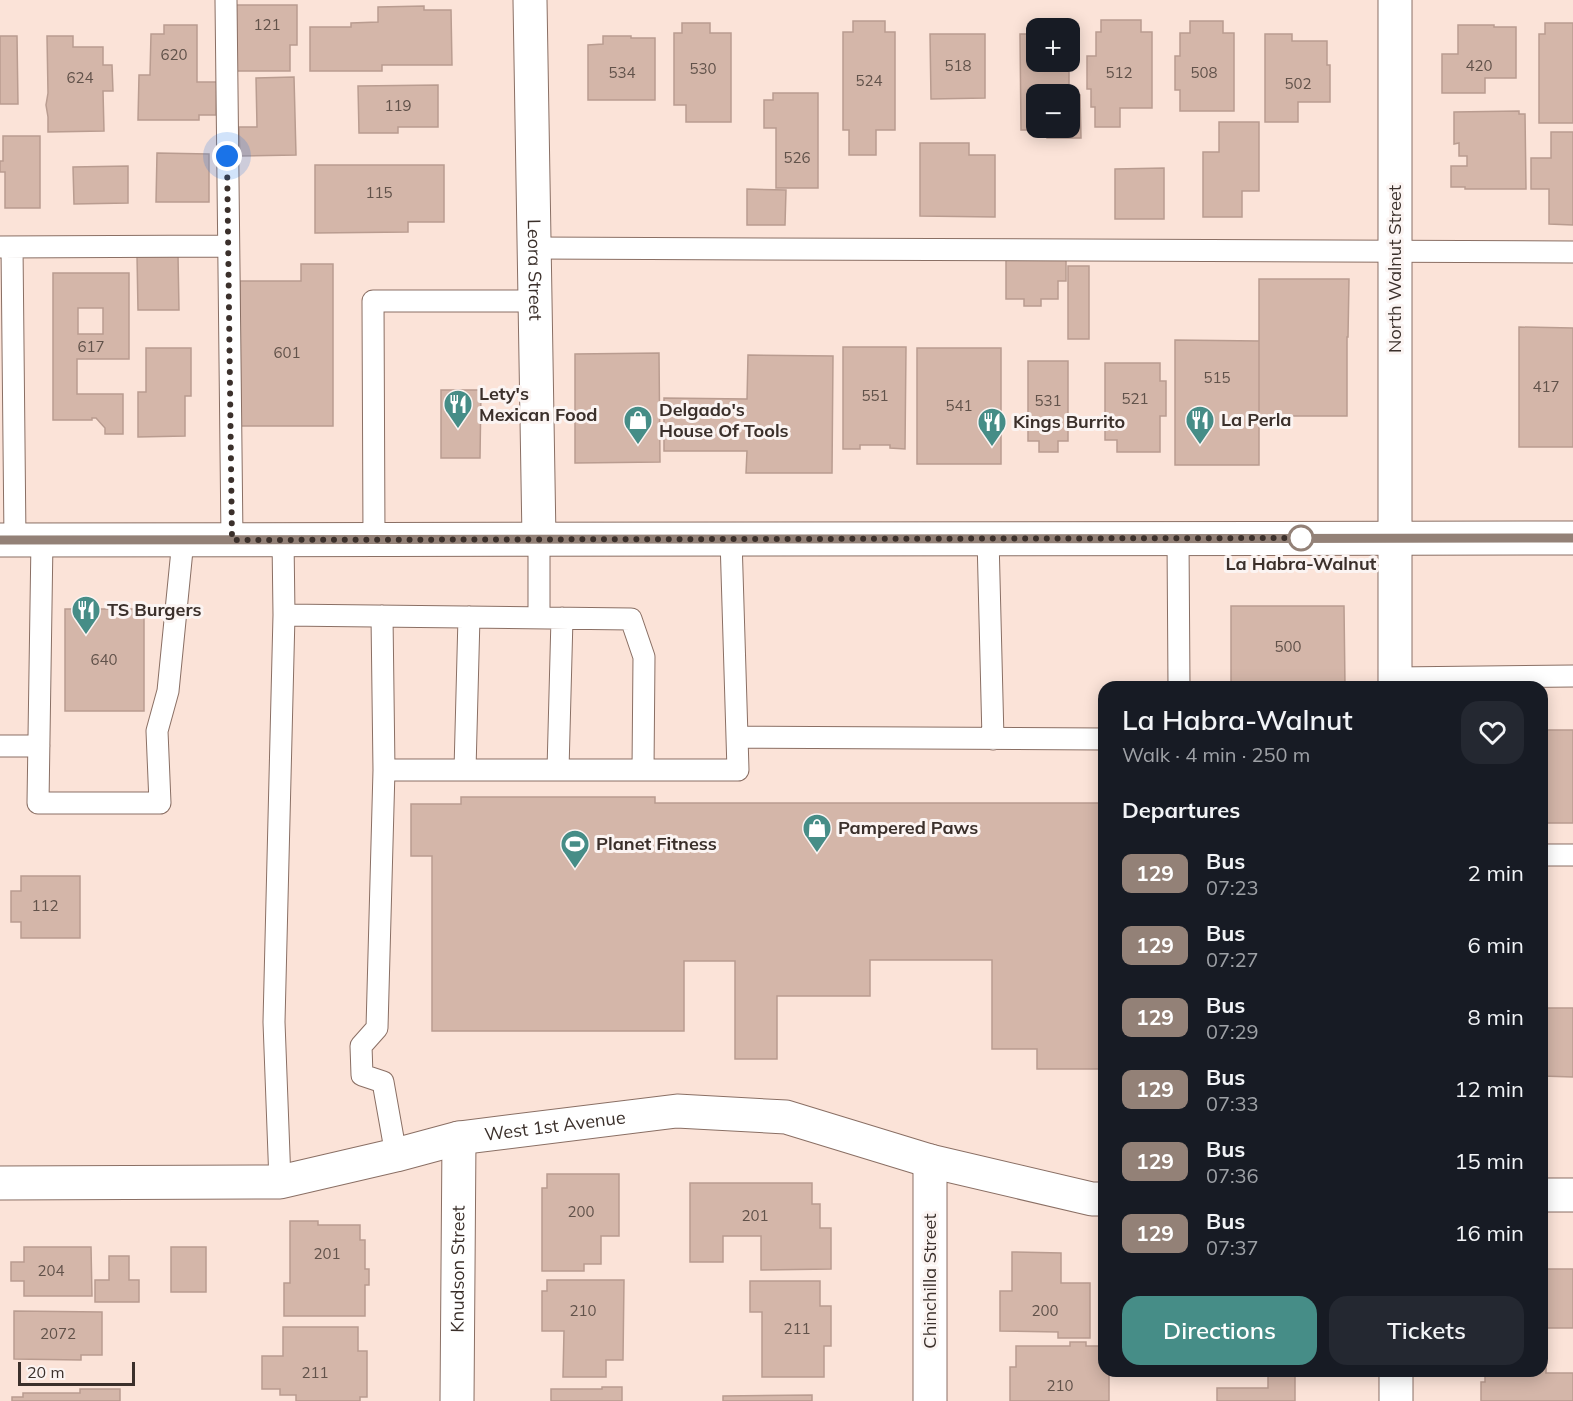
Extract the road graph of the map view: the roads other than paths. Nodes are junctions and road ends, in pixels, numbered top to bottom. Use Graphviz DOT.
graph roads {
  1 [pos="226,0"];
  2 [pos="530,0"];
  3 [pos="1395,0"];
  4 [pos="228,246"];
  5 [pos="6,247"];
  6 [pos="534,248"];
  7 [pos="1395,252"];
  8 [pos="1573,252"];
  9 [pos="535,301"];
  10 [pos="988,538"];
  11 [pos="1178,538"];
  12 [pos="1396,538"];
  13 [pos="1573,538"];
  14 [pos="283,539"];
  15 [pos="374,539"];
  16 [pos="539,539"];
  17 [pos="731,539"];
  18 [pos="19,540"];
  19 [pos="183,540"];
  20 [pos="232,540"];
  21 [pos="284,615"];
  22 [pos="382,616"];
  23 [pos="469,617"];
  24 [pos="539,618"];
  25 [pos="562,618"];
  26 [pos="1573,676"];
  27 [pos="1179,681"];
  28 [pos="1395,681"];
  29 [pos="1425,681"];
  30 [pos="738,737"];
  31 [pos="993,739"];
  32 [pos="1098,739"];
  33 [pos="0,746"];
  34 [pos="39,746"];
  35 [pos="384,770"];
  36 [pos="465,770"];
  37 [pos="558,770"];
  38 [pos="643,770"];
  39 [pos="1548,855"];
  40 [pos="1573,855"];
  41 [pos="459,1138"];
  42 [pos="396,1155"];
  43 [pos="930,1161"];
  44 [pos="279,1182"];
  45 [pos="0,1183"];
  46 [pos="1548,1195"];
  47 [pos="1573,1195"];
  48 [pos="1098,1199"];
  49 [pos="1396,1377"];
  50 [pos="457,1401"];
  51 [pos="930,1401"];
  52 [pos="1396,1401"];
  1 -- 4 [label="lane"];
  2 -- 6 [label="street, Leora Street"];
  3 -- 7 [label="street, North Walnut Street"];
  4 -- 5 [label="lane"];
  4 -- 20 [label="lane"];
  5 -- 18 [label="lane"];
  6 -- 7 [label="lane"];
  6 -- 9 [label="street, Leora Street"];
  7 -- 8 [label="lane"];
  7 -- 12 [label="street, North Walnut Street"];
  9 -- 15 [label="lane"];
  9 -- 16 [label="street, Leora Street"];
  10 -- 11 [label="street"];
  10 -- 17 [label="street"];
  10 -- 31 [label="lane"];
  11 -- 12 [label="street"];
  11 -- 27 [label="lane"];
  12 -- 13 [label="street"];
  12 -- 28 [label="street, North Walnut Street"];
  14 -- 15 [label="street"];
  14 -- 20 [label="street"];
  14 -- 21 [label="lane"];
  15 -- 16 [label="street"];
  16 -- 17 [label="street"];
  16 -- 24 [label="lane"];
  17 -- 30 [label="lane"];
  18 -- 19 [label="street"];
  18 -- 34 [label="lane"];
  19 -- 20 [label="street"];
  19 -- 34 [label="lane"];
  21 -- 22 [label="lane"];
  21 -- 44 [label="lane"];
  22 -- 23 [label="lane"];
  22 -- 35 [label="lane"];
  23 -- 24 [label="lane"];
  23 -- 36 [label="lane"];
  24 -- 25 [label="lane"];
  25 -- 37 [label="lane"];
  25 -- 38 [label="lane"];
  26 -- 29 [label="lane"];
  30 -- 31 [label="lane"];
  30 -- 38 [label="lane"];
  31 -- 32 [label="lane"];
  33 -- 34 [label="lane"];
  35 -- 36 [label="lane"];
  35 -- 42 [label="lane"];
  36 -- 37 [label="lane"];
  37 -- 38 [label="lane"];
  39 -- 40 [label="lane"];
  41 -- 42 [label="street, West 1st Avenue"];
  41 -- 43 [label="street, West 1st Avenue"];
  41 -- 50 [label="street, Knudson Street"];
  42 -- 44 [label="street, West 1st Avenue"];
  43 -- 48 [label="street, West 1st Avenue"];
  43 -- 51 [label="street, Chinchilla Street"];
  44 -- 45 [label="street, West 1st Avenue"];
  46 -- 47 [label="street"];
  49 -- 52 [label="street"];
}
